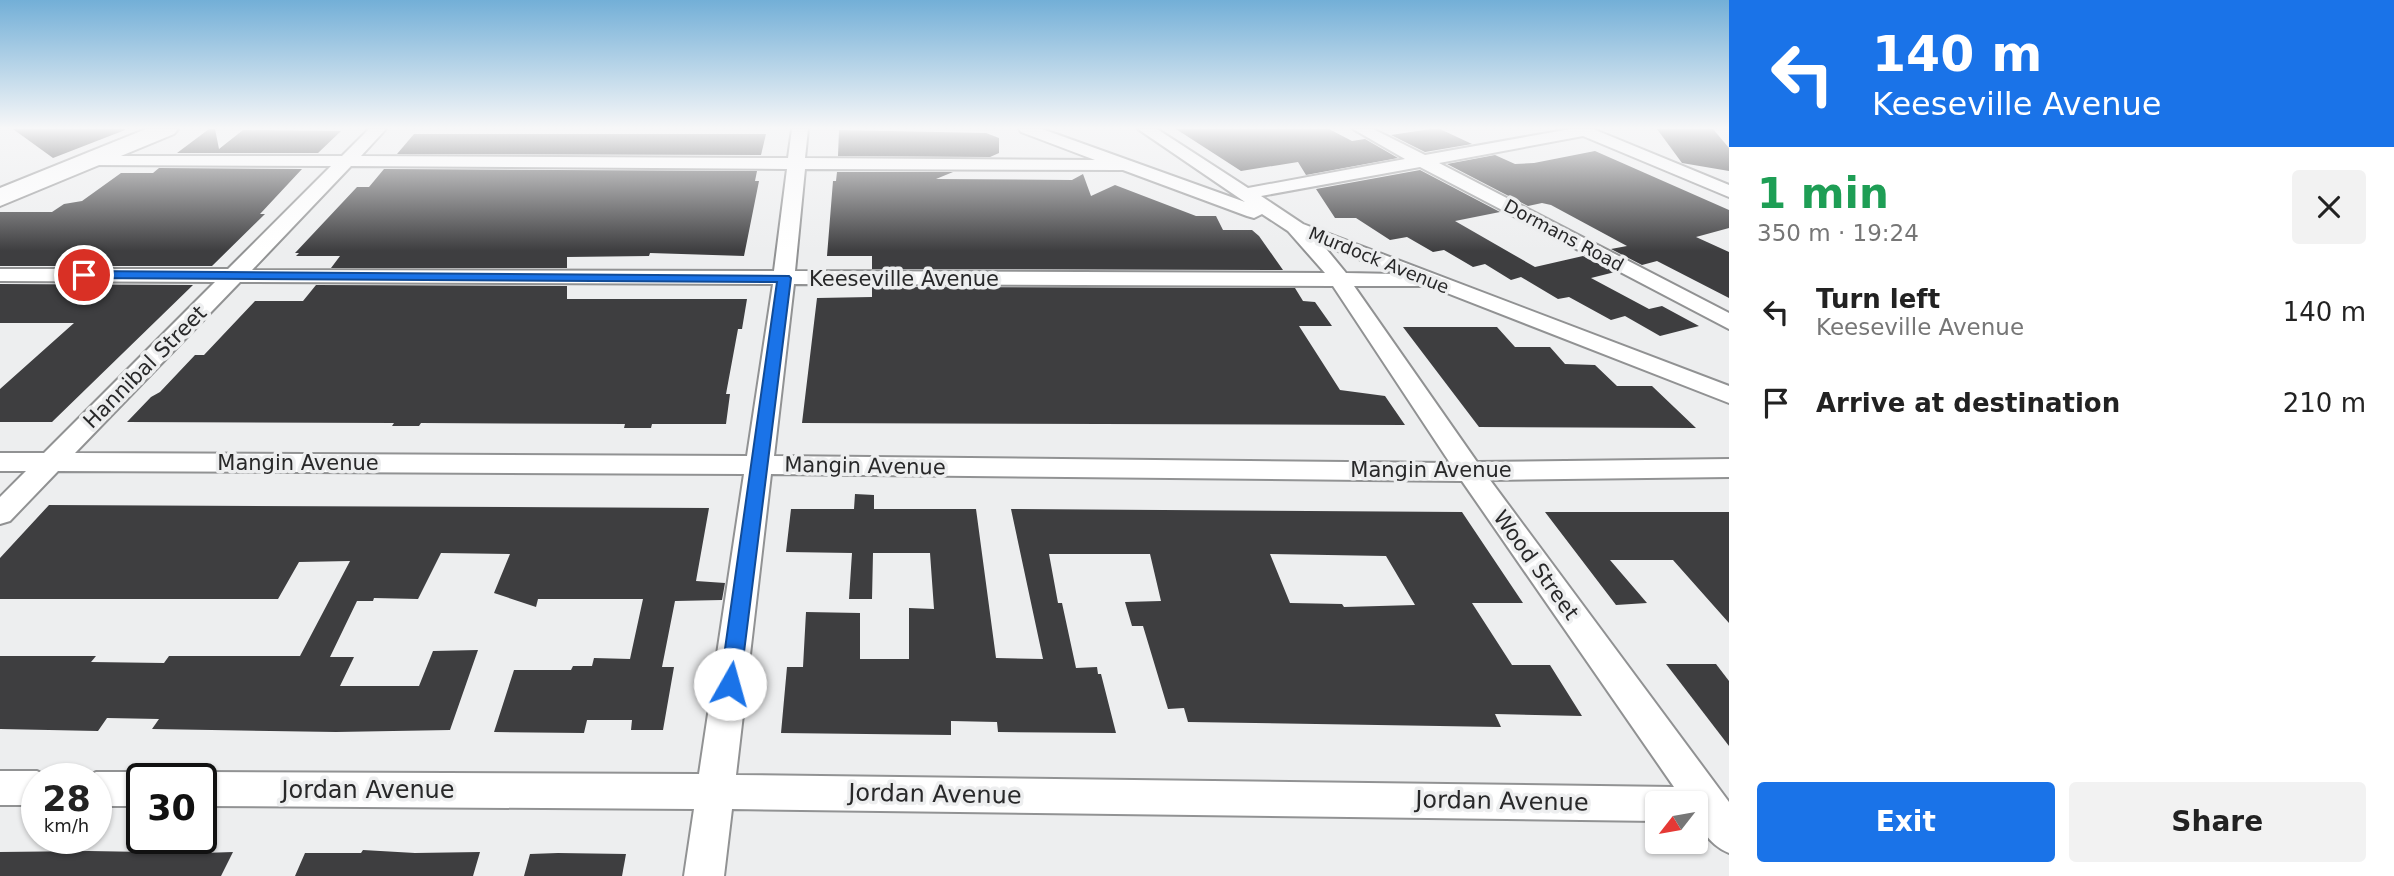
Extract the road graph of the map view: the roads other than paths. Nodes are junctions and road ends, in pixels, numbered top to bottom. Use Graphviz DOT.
graph roads {
  1 [pos="66,170"];
  2 [pos="338,170"];
  3 [pos="795,170"];
  4 [pos="1138,170"];
  5 [pos="1208,170"];
  6 [pos="1380,170"];
  7 [pos="1439,170"];
  8 [pos="1677,170"];
  9 [pos="1729,192"];
  10 [pos="1244,194"];
  11 [pos="0,198"];
  12 [pos="1295,227"];
  13 [pos="0,275"];
  14 [pos="235,276"];
  15 [pos="784,278"];
  16 [pos="1340,279"];
  17 [pos="1430,280"];
  18 [pos="1729,322"];
  19 [pos="1729,395"];
  20 [pos="0,461"];
  21 [pos="51,462"];
  22 [pos="758,464"];
  23 [pos="1729,468"];
  24 [pos="1469,471"];
  25 [pos="0,514"];
  26 [pos="0,788"];
  27 [pos="21,789"];
  28 [pos="217,789"];
  29 [pos="716,792"];
  30 [pos="1645,803"];
  31 [pos="1711,804"];
  32 [pos="1729,834"];
  33 [pos="704,876"];
  1 -- 11 [label="main road"];
  2 -- 14 [label="street, Hannibal Street"];
  3 -- 15 [label="street"];
  4 -- 12 [label="street, Murdock Avenue"];
  5 -- 10 [label="street"];
  6 -- 10 [label="street"];
  7 -- 18 [label="street, Dormans Road"];
  8 -- 9 [label="street"];
  10 -- 12 [label="street"];
  12 -- 16 [label="street, Wood Street"];
  12 -- 17 [label="street, Murdock Avenue"];
  13 -- 14 [label="street, Keeseville Avenue"];
  14 -- 15 [label="street, Keeseville Avenue"];
  14 -- 21 [label="street, Hannibal Street"];
  15 -- 16 [label="street, Keeseville Avenue"];
  15 -- 22 [label="street"];
  16 -- 17 [label="street, Keeseville Avenue"];
  16 -- 24 [label="street, Wood Street"];
  17 -- 19 [label="street, Murdock Avenue"];
  20 -- 21 [label="street, Mangin Avenue"];
  21 -- 22 [label="street, Mangin Avenue"];
  21 -- 25 [label="street, Hannibal Street"];
  22 -- 24 [label="street, Mangin Avenue"];
  22 -- 29 [label="street"];
  23 -- 24 [label="street, Mangin Avenue"];
  24 -- 31 [label="street, Wood Street"];
  26 -- 27 [label="street"];
  28 -- 29 [label="street, Jordan Avenue"];
  29 -- 30 [label="street, Jordan Avenue"];
  29 -- 33 [label="street"];
  31 -- 32 [label="street, Wood Street"];
}
